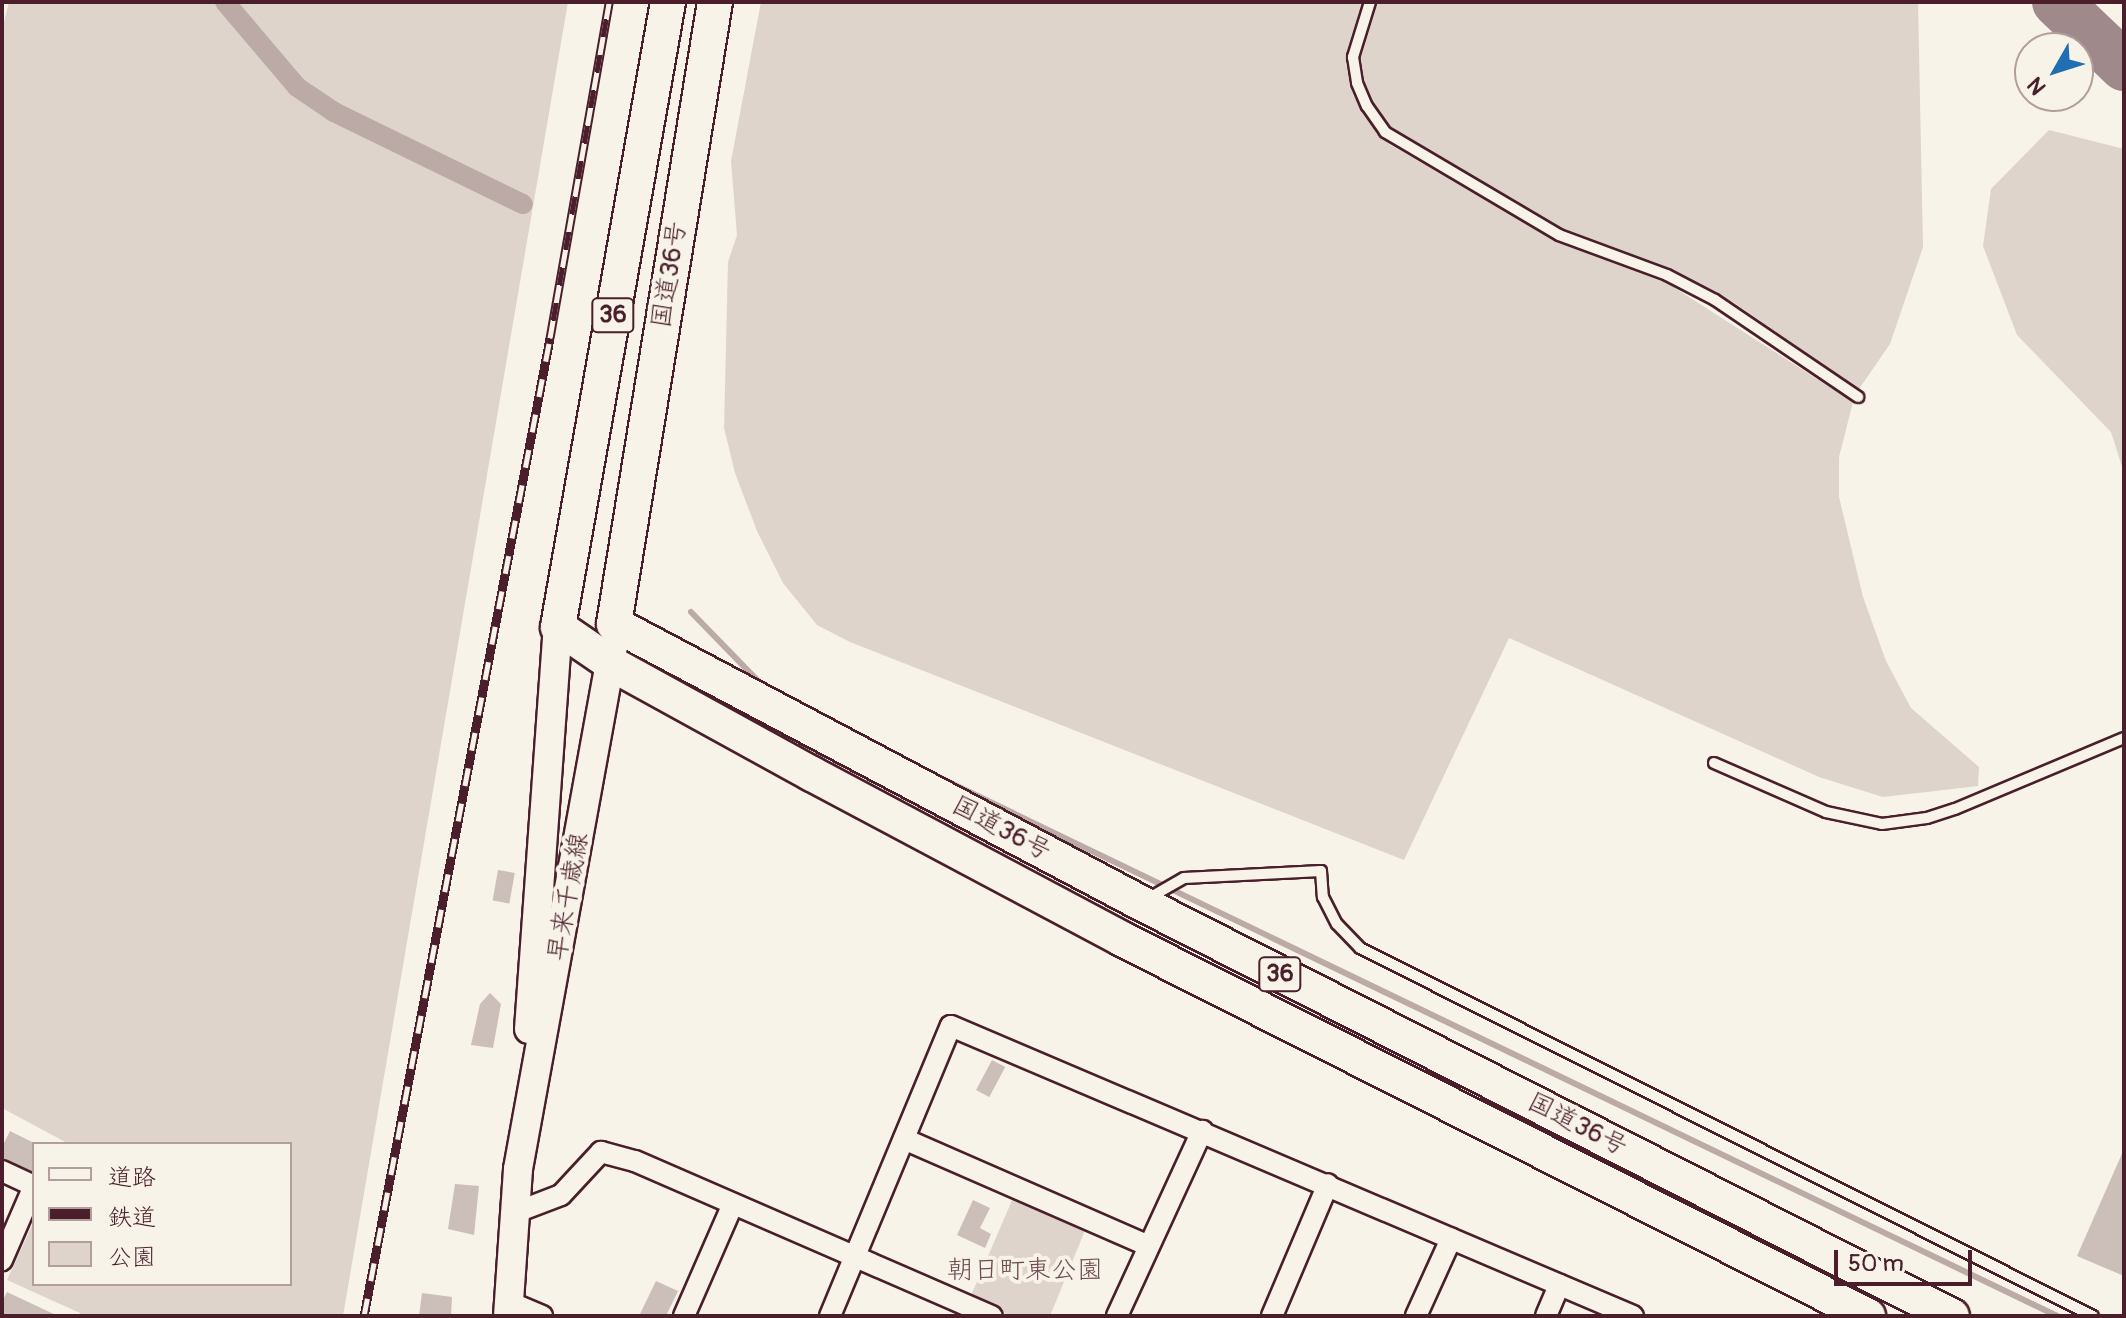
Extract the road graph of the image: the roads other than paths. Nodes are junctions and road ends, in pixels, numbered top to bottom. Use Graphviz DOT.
graph roads {
  1 [pos="668,2"];
  2 [pos="715,2"];
  3 [pos="1370,2"];
  4 [pos="1858,397"];
  5 [pos="614,624"];
  6 [pos="558,627"];
  7 [pos="612,664"];
  8 [pos="2124,738"];
  9 [pos="1714,763"];
  10 [pos="1132,921"];
  11 [pos="1202,1131"];
  12 [pos="904,1139"];
  13 [pos="518,1169"];
  14 [pos="2,1171"];
  15 [pos="1328,1184"];
  16 [pos="32,1185"];
  17 [pos="32,1191"];
  18 [pos="733,1204"];
  19 [pos="514,1213"];
  20 [pos="1451,1239"];
  21 [pos="1149,1246"];
  22 [pos="855,1257"];
  23 [pos="2,1260"];
  24 [pos="1559,1285"];
  25 [pos="509,1309"];
  26 [pos="969,1311"];
  27 [pos="542,1316"];
  28 [pos="684,1316"];
  29 [pos="830,1316"];
  30 [pos="992,1316"];
  31 [pos="1117,1316"];
  32 [pos="1272,1316"];
  33 [pos="1416,1316"];
  34 [pos="1546,1316"];
  35 [pos="1633,1316"];
  36 [pos="1868,1316"];
  37 [pos="1952,1316"];
  38 [pos="2093,1316"];
  1 -- 6 [label="highway, 国道36号 / 36"];
  2 -- 5 [label="highway, 国道36号 / 36"];
  3 -- 4 [label="lane"];
  5 -- 6 [label="highway"];
  5 -- 7 [label="main road, 早来千歳線"];
  5 -- 10 [label="highway, 国道36号 / 36"];
  6 -- 7 [label="highway, 国道36号 / 36"];
  6 -- 13 [label="main road, 早来千歳線"];
  7 -- 10 [label="highway, 国道36号 / 36"];
  7 -- 13 [label="main road, 早来千歳線"];
  8 -- 9 [label="lane"];
  10 -- 36 [label="highway, 国道36号 / 36"];
  10 -- 37 [label="highway, 国道36号 / 36"];
  10 -- 38 [label="lane"];
  11 -- 12 [label="street"];
  11 -- 15 [label="street"];
  11 -- 21 [label="street"];
  12 -- 21 [label="street"];
  12 -- 22 [label="street"];
  13 -- 19 [label="main road, 早来千歳線"];
  14 -- 16 [label="street"];
  15 -- 20 [label="street"];
  15 -- 32 [label="street"];
  17 -- 23 [label="street"];
  18 -- 19 [label="street"];
  18 -- 22 [label="street"];
  18 -- 28 [label="street"];
  19 -- 25 [label="main road, 早来千歳線"];
  20 -- 24 [label="street"];
  20 -- 33 [label="street"];
  21 -- 31 [label="street"];
  22 -- 26 [label="street"];
  22 -- 29 [label="street"];
  24 -- 34 [label="street"];
  24 -- 35 [label="street"];
  25 -- 27 [label="street"];
  26 -- 30 [label="street"];
}
